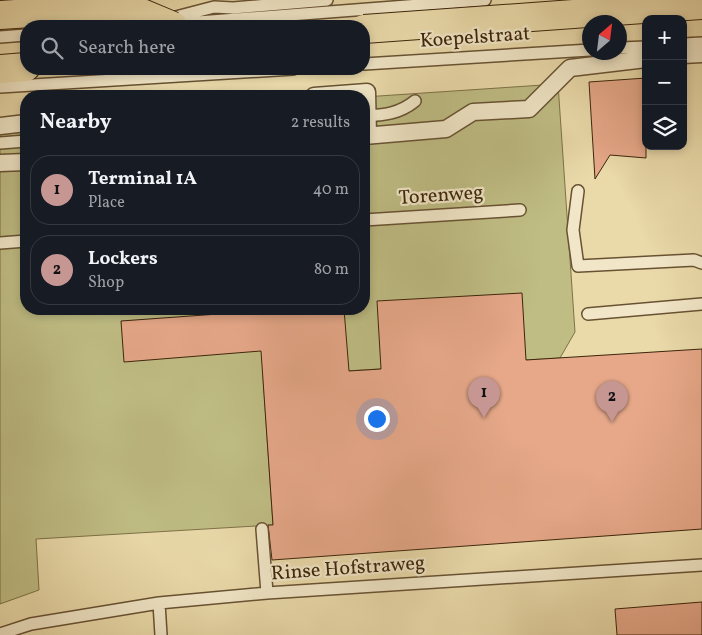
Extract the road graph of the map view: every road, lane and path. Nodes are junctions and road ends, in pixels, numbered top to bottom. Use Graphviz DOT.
graph roads {
  1 [pos="203,0"];
  2 [pos="327,0"];
  3 [pos="485,0"];
  4 [pos="118,4"];
  5 [pos="702,5"];
  6 [pos="214,7"];
  7 [pos="12,16"];
  8 [pos="702,18"];
  9 [pos="152,20"];
  10 [pos="173,20"];
  11 [pos="214,20"];
  12 [pos="687,20"];
  13 [pos="642,22"];
  14 [pos="627,23"];
  15 [pos="582,27"];
  16 [pos="370,29"];
  17 [pos="0,38"];
  18 [pos="370,43"];
  19 [pos="702,43"];
  20 [pos="687,44"];
  21 [pos="642,46"];
  22 [pos="627,47"];
  23 [pos="582,50"];
  24 [pos="702,54"];
  25 [pos="687,55"];
  26 [pos="642,60"];
  27 [pos="370,64"];
  28 [pos="20,67"];
  29 [pos="0,69"];
  30 [pos="195,75"];
  31 [pos="0,87"];
  32 [pos="415,101"];
  33 [pos="370,116"];
  34 [pos="20,124"];
  35 [pos="0,126"];
  36 [pos="370,136"];
  37 [pos="20,141"];
  38 [pos="0,143"];
  39 [pos="20,162"];
  40 [pos="0,163"];
  41 [pos="578,191"];
  42 [pos="520,210"];
  43 [pos="370,220"];
  44 [pos="20,241"];
  45 [pos="0,243"];
  46 [pos="702,263"];
  47 [pos="702,304"];
  48 [pos="588,314"];
  49 [pos="262,529"];
  50 [pos="702,565"];
  51 [pos="267,593"];
  52 [pos="159,603"];
  53 [pos="0,634"];
  54 [pos="161,635"];
  1 -- 6 [label="lane"];
  2 -- 6 [label="lane"];
  3 -- 11 [label="lane, Koepelstraat"];
  4 -- 7 [label="main road"];
  4 -- 9 [label="main road, bridge"];
  5 -- 16 [label="main road, bridge"];
  6 -- 10 [label="lane"];
  7 -- 17 [label="lane"];
  8 -- 12 [label="main road"];
  13 -- 14 [label="main road"];
  15 -- 18 [label="main road"];
  19 -- 20 [label="lane"];
  21 -- 22 [label="lane"];
  23 -- 27 [label="lane, Koepelstraat"];
  24 -- 25 [label="street"];
  26 -- 36 [label="street"];
  28 -- 29 [label="main road"];
  30 -- 31 [label="lane"];
  32 -- 33 [label="lane"];
  34 -- 35 [label="street"];
  37 -- 38 [label="lane"];
  39 -- 40 [label="street"];
  41 -- 46 [label="lane"];
  42 -- 43 [label="lane, Torenweg"];
  44 -- 45 [label="lane"];
  47 -- 48 [label="lane"];
  49 -- 51 [label="lane"];
  50 -- 51 [label="lane, Rinse Hofstraweg"];
  51 -- 52 [label="lane, Rinse Hofstraweg"];
  52 -- 53 [label="lane, Rinse Hofstraweg"];
  52 -- 54 [label="lane"];
}
